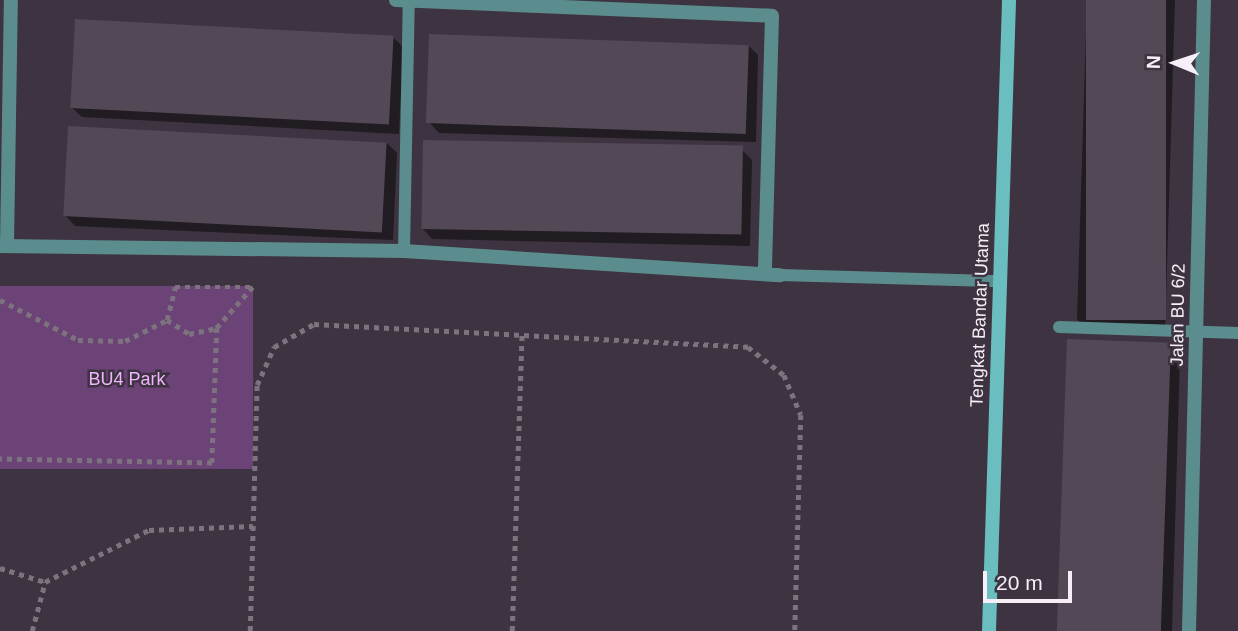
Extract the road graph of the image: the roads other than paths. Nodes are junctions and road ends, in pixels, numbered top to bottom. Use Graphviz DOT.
graph roads {
  1 [pos="11,0"];
  2 [pos="396,0"];
  3 [pos="1009,0"];
  4 [pos="1204,0"];
  5 [pos="409,1"];
  6 [pos="549,3"];
  7 [pos="3,246"];
  8 [pos="404,251"];
  9 [pos="765,274"];
  10 [pos="780,275"];
  11 [pos="1000,281"];
  12 [pos="1059,327"];
  13 [pos="1197,332"];
  14 [pos="1238,333"];
  15 [pos="989,631"];
  16 [pos="1189,631"];
  1 -- 7 [label="street"];
  2 -- 5 [label="street"];
  3 -- 11 [label="street, Tengkat Bandar Utama"];
  4 -- 13 [label="street, Jalan BU 6/2"];
  5 -- 6 [label="street"];
  5 -- 8 [label="lane"];
  6 -- 9 [label="street"];
  7 -- 8 [label="street"];
  8 -- 9 [label="street"];
  9 -- 10 [label="street"];
  10 -- 11 [label="lane"];
  11 -- 15 [label="street, Tengkat Bandar Utama"];
  12 -- 13 [label="lane"];
  13 -- 14 [label="lane"];
  13 -- 16 [label="street, Jalan BU 6/2"];
}
